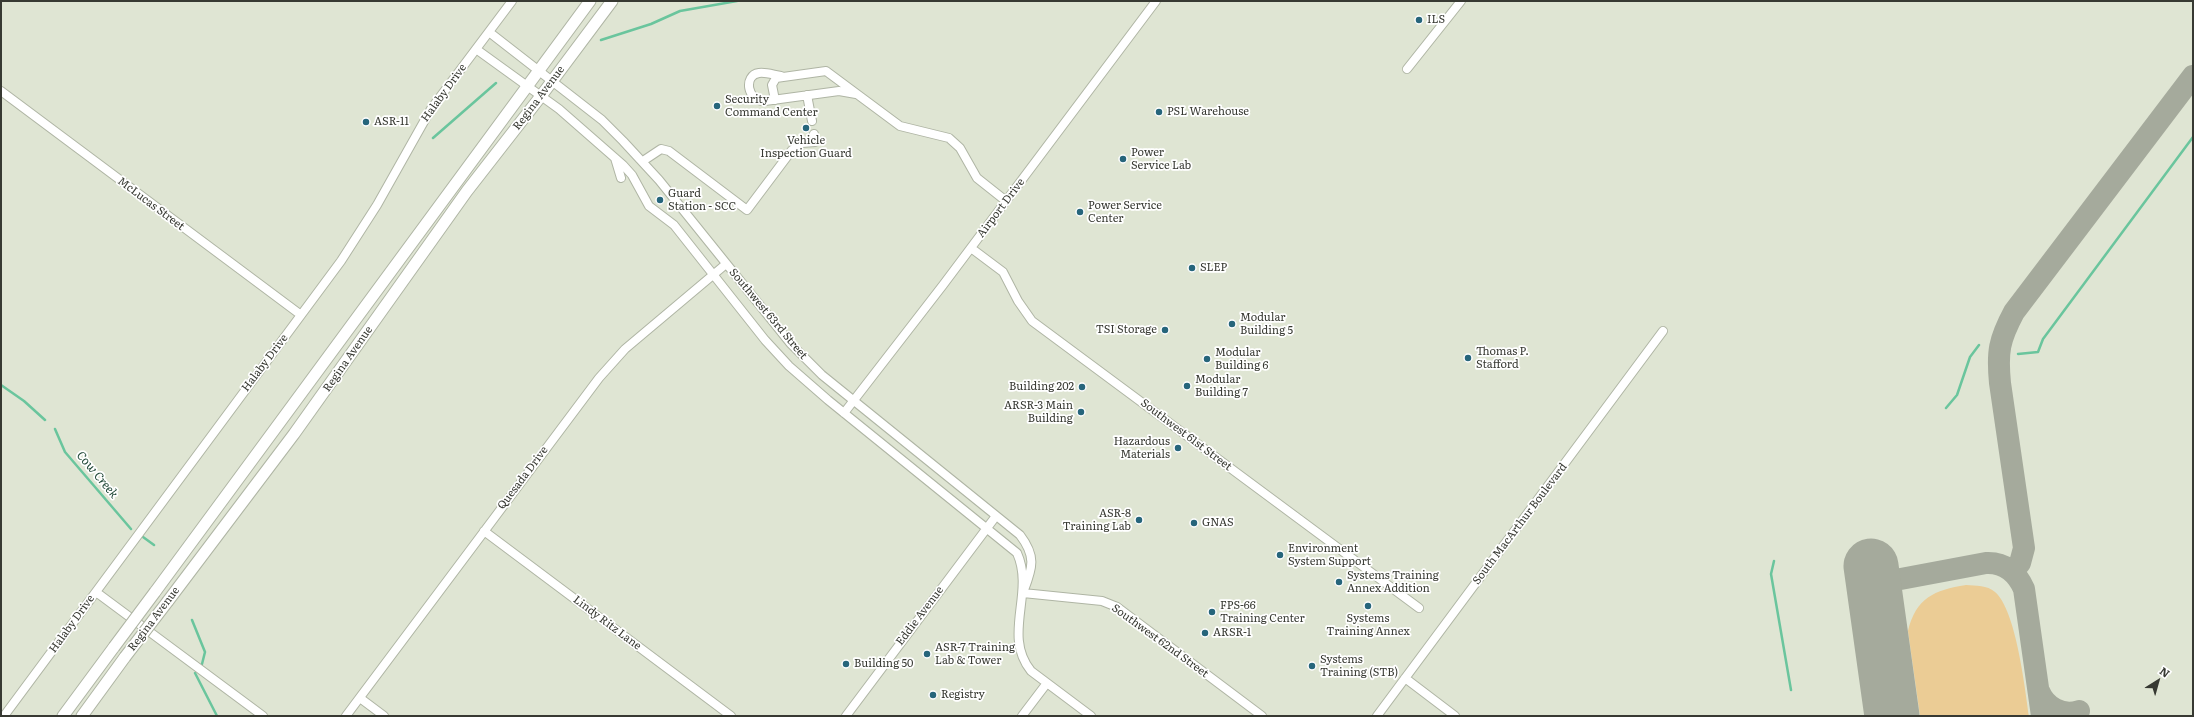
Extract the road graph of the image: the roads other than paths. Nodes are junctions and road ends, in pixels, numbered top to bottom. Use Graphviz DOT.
graph roads {
  1 [pos="512,1"];
  2 [pos="590,1"];
  3 [pos="612,1"];
  4 [pos="1156,1"];
  5 [pos="1461,1"];
  6 [pos="489,32"];
  7 [pos="476,49"];
  8 [pos="1407,69"];
  9 [pos="538,70"];
  10 [pos="781,76"];
  11 [pos="552,81"];
  12 [pos="526,86"];
  13 [pos="1,91"];
  14 [pos="807,95"];
  15 [pos="541,96"];
  16 [pos="860,96"];
  17 [pos="775,100"];
  18 [pos="812,121"];
  19 [pos="815,138"];
  20 [pos="608,150"];
  21 [pos="643,161"];
  22 [pos="621,178"];
  23 [pos="1006,201"];
  24 [pos="971,248"];
  25 [pos="726,264"];
  26 [pos="713,275"];
  27 [pos="301,315"];
  28 [pos="1663,331"];
  29 [pos="853,400"];
  30 [pos="844,413"];
  31 [pos="996,516"];
  32 [pos="986,528"];
  33 [pos="484,530"];
  34 [pos="96,592"];
  35 [pos="1023,593"];
  36 [pos="1419,608"];
  37 [pos="1405,678"];
  38 [pos="1047,683"];
  39 [pos="360,698"];
  40 [pos="4,716"];
  41 [pos="63,716"];
  42 [pos="82,716"];
  43 [pos="262,716"];
  44 [pos="346,716"];
  45 [pos="384,716"];
  46 [pos="731,716"];
  47 [pos="846,716"];
  48 [pos="1022,716"];
  49 [pos="1092,716"];
  50 [pos="1262,716"];
  51 [pos="1377,716"];
  52 [pos="1455,716"];
  1 -- 6 [label="street, Halaby Drive"];
  2 -- 9 [label="main road, Regina Avenue"];
  3 -- 11 [label="main road, Regina Avenue"];
  4 -- 23 [label="street, Airport Drive"];
  5 -- 8 [label="street"];
  6 -- 7 [label="street, Halaby Drive"];
  6 -- 9 [label="street, Southwest 63rd Street"];
  7 -- 12 [label="street, Southwest 63rd Street"];
  7 -- 27 [label="street, Halaby Drive"];
  9 -- 11 [label="street, Southwest 63rd Street"];
  9 -- 12 [label="main road, Regina Avenue"];
  10 -- 16 [label="street"];
  10 -- 17 [label="street"];
  10 -- 17 [label="street"];
  11 -- 15 [label="main road, Regina Avenue"];
  11 -- 21 [label="street, Southwest 63rd Street"];
  12 -- 15 [label="street, Southwest 63rd Street"];
  12 -- 41 [label="main road, Regina Avenue, bridge"];
  13 -- 27 [label="street, McLucas Street"];
  14 -- 16 [label="street"];
  14 -- 17 [label="street"];
  14 -- 18 [label="street"];
  15 -- 20 [label="street, Southwest 63rd Street"];
  15 -- 42 [label="main road, Regina Avenue, bridge"];
  16 -- 23 [label="street"];
  19 -- 21 [label="street"];
  20 -- 22 [label="street"];
  20 -- 26 [label="street, Southwest 63rd Street"];
  21 -- 25 [label="street, Southwest 63rd Street"];
  23 -- 24 [label="street, Airport Drive"];
  24 -- 29 [label="street, Airport Drive"];
  24 -- 36 [label="street, Southwest 61st Street"];
  25 -- 26 [label="street, Quesada Drive"];
  25 -- 29 [label="street, Southwest 63rd Street"];
  26 -- 30 [label="street, Southwest 63rd Street"];
  26 -- 33 [label="street, Quesada Drive"];
  27 -- 34 [label="street, Halaby Drive"];
  28 -- 37 [label="street, South MacArthur Boulevard"];
  29 -- 30 [label="street, Airport Drive"];
  29 -- 31 [label="street, Southwest 63rd Street"];
  30 -- 32 [label="street, Southwest 63rd Street"];
  31 -- 32 [label="street, Eddie Avenue"];
  31 -- 35 [label="street, Southwest 63rd Street"];
  32 -- 35 [label="street, Southwest 63rd Street"];
  32 -- 47 [label="street, Eddie Avenue"];
  33 -- 39 [label="street, Quesada Drive"];
  33 -- 46 [label="street, Lindy Ritz Lane"];
  34 -- 40 [label="street, Halaby Drive"];
  34 -- 43 [label="street"];
  35 -- 38 [label="street, Southwest 63rd Street"];
  35 -- 50 [label="street, Southwest 62nd Street"];
  37 -- 51 [label="street, South MacArthur Boulevard"];
  37 -- 52 [label="street"];
  38 -- 48 [label="street"];
  38 -- 49 [label="street, Southwest 63rd Street"];
  39 -- 44 [label="street, Quesada Drive"];
  39 -- 45 [label="street"];
}
